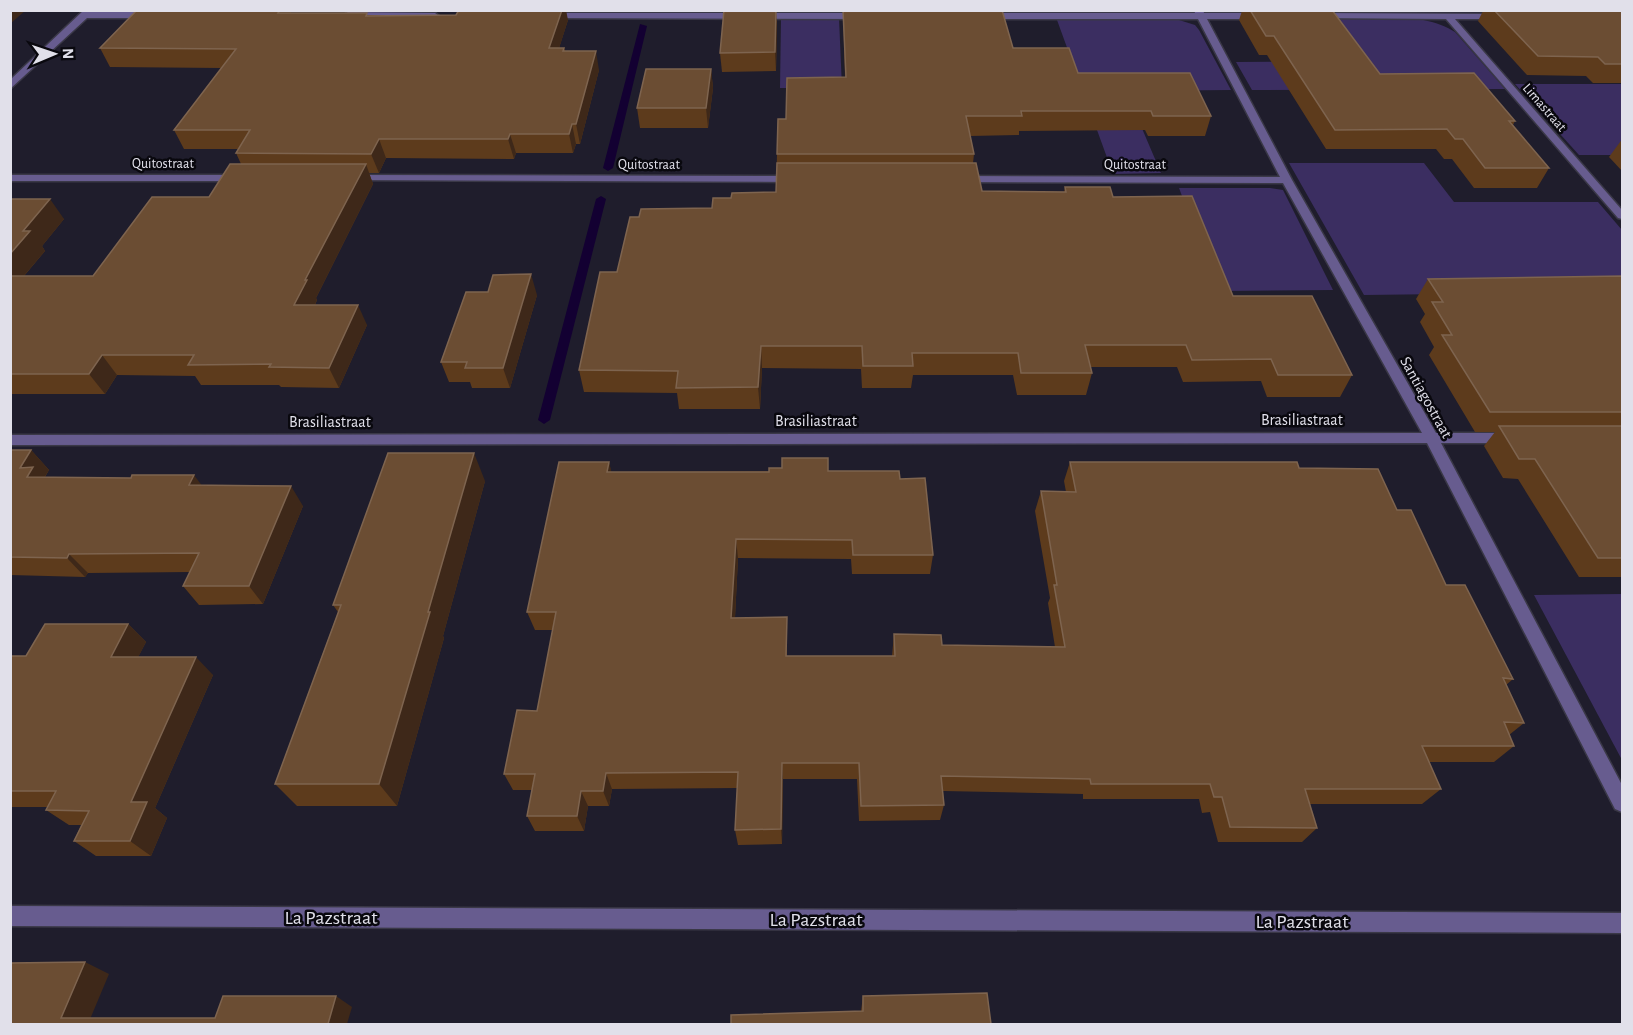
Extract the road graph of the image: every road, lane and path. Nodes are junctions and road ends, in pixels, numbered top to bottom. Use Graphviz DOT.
graph roads {
  1 [pos="88,13"];
  2 [pos="1200,13"];
  3 [pos="168,15"];
  4 [pos="335,15"];
  5 [pos="442,15"];
  6 [pos="537,16"];
  7 [pos="869,16"];
  8 [pos="976,16"];
  9 [pos="1272,16"];
  10 [pos="1307,16"];
  11 [pos="1448,16"];
  12 [pos="1506,16"];
  13 [pos="10,86"];
  14 [pos="10,178"];
  15 [pos="249,178"];
  16 [pos="345,178"];
  17 [pos="810,179"];
  18 [pos="941,179"];
  19 [pos="1287,180"];
  20 [pos="1623,216"];
  21 [pos="1431,437"];
  22 [pos="1527,438"];
  23 [pos="10,440"];
  24 [pos="1623,803"];
  25 [pos="10,916"];
  26 [pos="1623,923"];
  1 -- 3 [label="street"];
  1 -- 13 [label="street"];
  2 -- 8 [label="street"];
  2 -- 9 [label="street"];
  2 -- 19 [label="street, Santiagostraat"];
  4 -- 5 [label="street"];
  6 -- 7 [label="street"];
  10 -- 11 [label="street"];
  11 -- 12 [label="street"];
  11 -- 20 [label="street, Limastraat"];
  14 -- 15 [label="street, Quitostraat"];
  16 -- 17 [label="street, Quitostraat"];
  18 -- 19 [label="street, Quitostraat"];
  19 -- 21 [label="street, Santiagostraat"];
  21 -- 22 [label="street, Brasiliastraat"];
  21 -- 23 [label="street, Brasiliastraat"];
  21 -- 24 [label="street, Santiagostraat"];
  25 -- 26 [label="street, La Pazstraat"];
}
